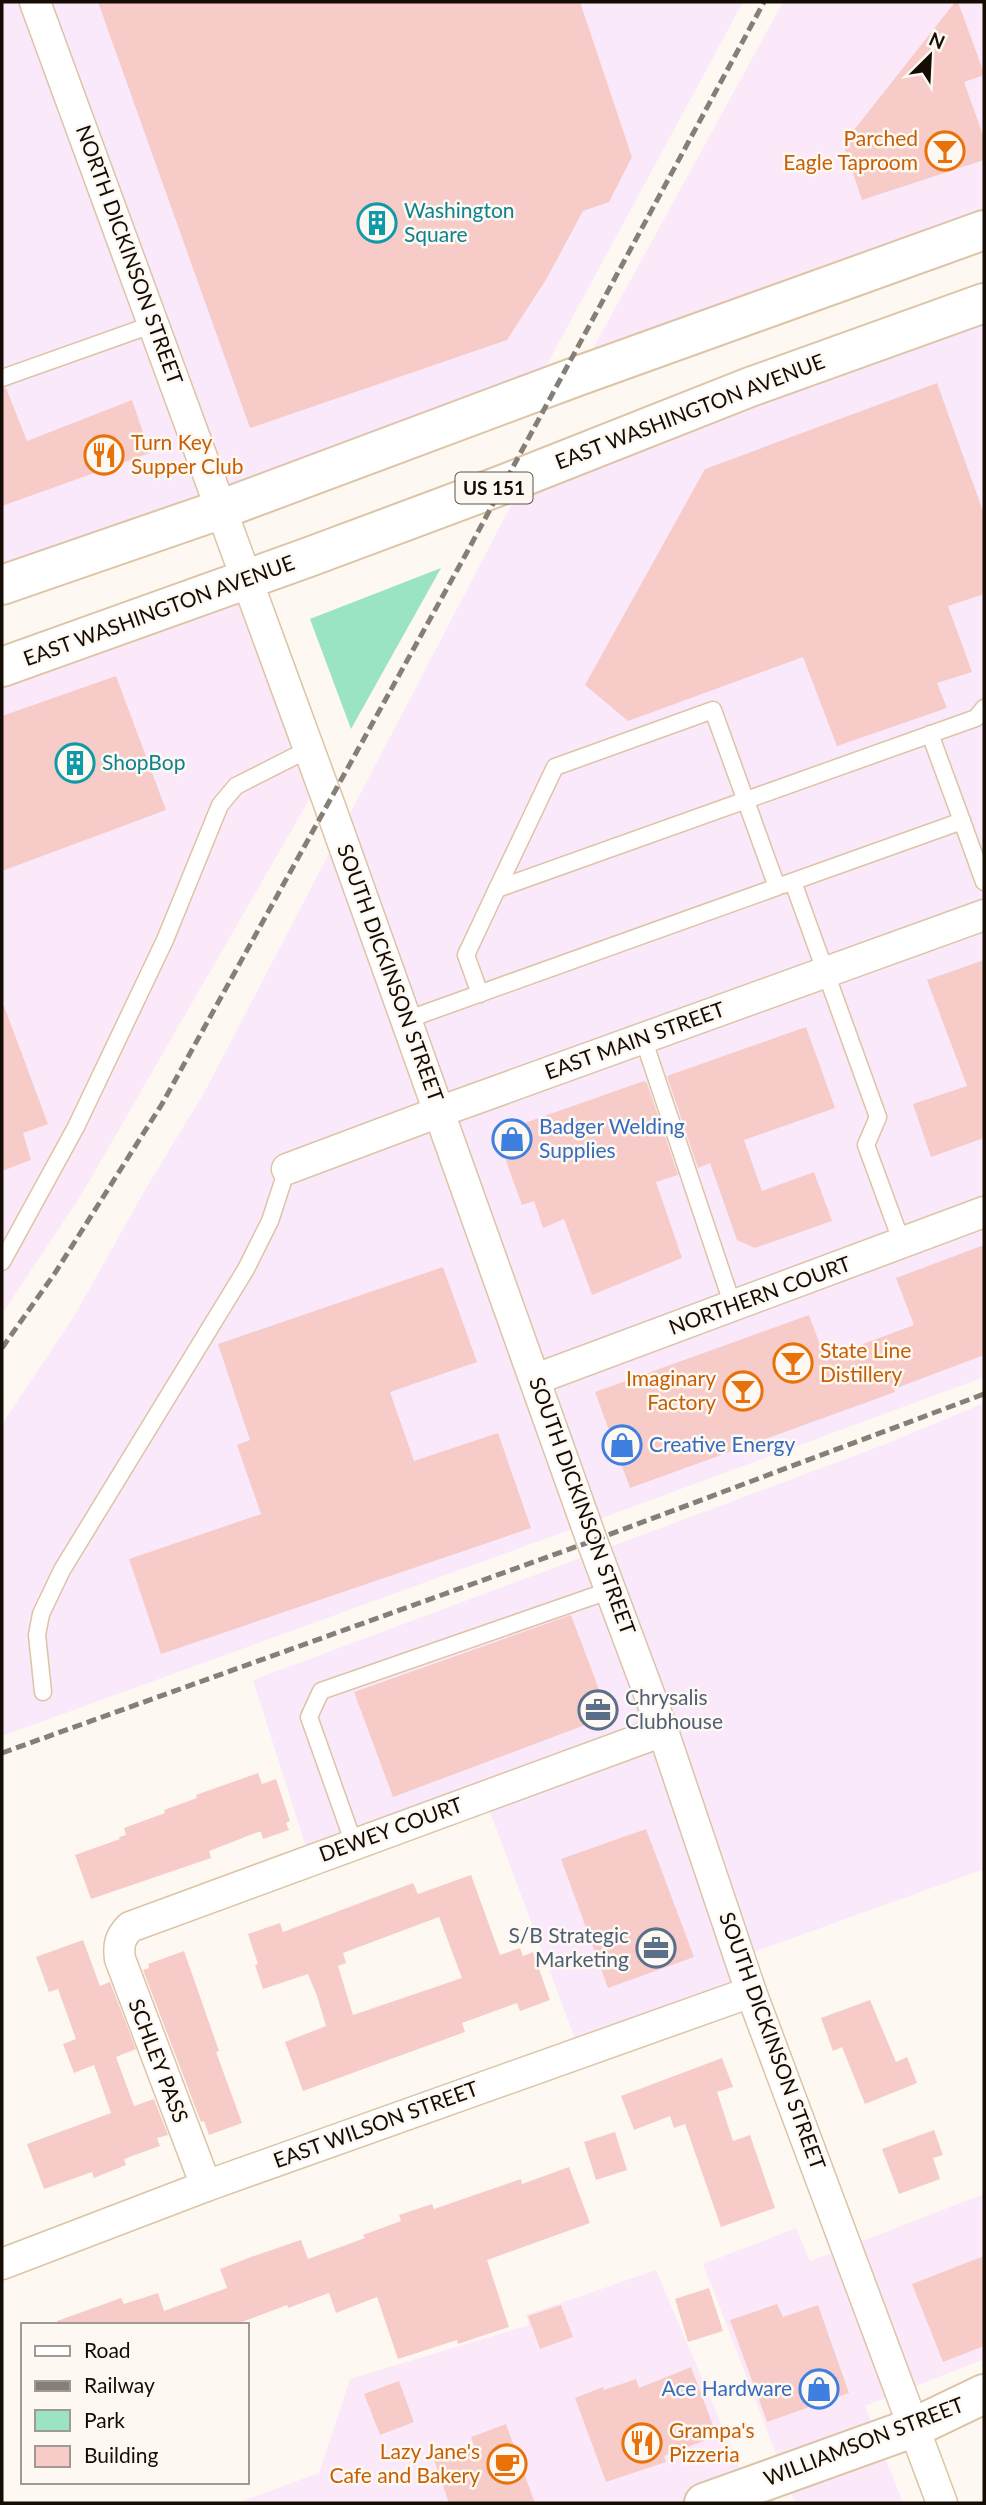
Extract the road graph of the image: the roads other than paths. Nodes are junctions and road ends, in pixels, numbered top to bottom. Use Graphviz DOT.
graph roads {
  1 [pos="34,2"];
  2 [pos="984,230"];
  3 [pos="984,303"];
  4 [pos="153,324"];
  5 [pos="2,378"];
  6 [pos="222,509"];
  7 [pos="247,581"];
  8 [pos="2,585"];
  9 [pos="2,667"];
  10 [pos="984,708"];
  11 [pos="930,734"];
  12 [pos="309,749"];
  13 [pos="745,800"];
  14 [pos="962,821"];
  15 [pos="984,882"];
  16 [pos="785,885"];
  17 [pos="497,889"];
  18 [pos="984,915"];
  19 [pos="826,972"];
  20 [pos="480,994"];
  21 [pos="406,1020"];
  22 [pos="643,1038"];
  23 [pos="439,1112"];
  24 [pos="286,1169"];
  25 [pos="984,1212"];
  26 [pos="902,1243"];
  27 [pos="2,1262"];
  28 [pos="733,1306"];
  29 [pos="536,1379"];
  30 [pos="611,1590"];
  31 [pos="43,1692"];
  32 [pos="663,1731"];
  33 [pos="354,1844"];
  34 [pos="122,1935"];
  35 [pos="751,1992"];
  36 [pos="206,2186"];
  37 [pos="2,2264"];
  38 [pos="984,2394"];
  39 [pos="915,2427"];
  40 [pos="704,2503"];
  41 [pos="942,2503"];
  1 -- 4 [label="street, NORTH DICKINSON STREET"];
  2 -- 6 [label="main road"];
  3 -- 7 [label="main road, EAST WASHINGTON AVENUE / US 151"];
  4 -- 5 [label="lane"];
  4 -- 6 [label="street, NORTH DICKINSON STREET"];
  6 -- 7 [label="street, SOUTH DICKINSON STREET"];
  6 -- 8 [label="main road"];
  7 -- 9 [label="main road, EAST WASHINGTON AVENUE / US 151"];
  7 -- 12 [label="street, SOUTH DICKINSON STREET"];
  10 -- 11 [label="lane"];
  11 -- 13 [label="lane"];
  11 -- 14 [label="lane"];
  12 -- 21 [label="street, SOUTH DICKINSON STREET"];
  12 -- 27 [label="lane"];
  13 -- 16 [label="lane"];
  13 -- 17 [label="lane"];
  13 -- 17 [label="lane"];
  14 -- 15 [label="lane"];
  14 -- 16 [label="lane"];
  16 -- 19 [label="lane"];
  16 -- 20 [label="lane"];
  17 -- 20 [label="lane"];
  18 -- 19 [label="street, EAST MAIN STREET"];
  19 -- 22 [label="street, EAST MAIN STREET"];
  19 -- 26 [label="lane"];
  20 -- 21 [label="lane"];
  21 -- 23 [label="street, SOUTH DICKINSON STREET"];
  22 -- 23 [label="street, EAST MAIN STREET"];
  22 -- 28 [label="lane"];
  23 -- 24 [label="street, EAST MAIN STREET"];
  23 -- 29 [label="street, SOUTH DICKINSON STREET"];
  24 -- 31 [label="lane"];
  25 -- 26 [label="street, NORTHERN COURT"];
  26 -- 28 [label="street, NORTHERN COURT"];
  28 -- 29 [label="street, NORTHERN COURT"];
  29 -- 30 [label="street, SOUTH DICKINSON STREET"];
  30 -- 32 [label="street, SOUTH DICKINSON STREET"];
  30 -- 33 [label="lane"];
  32 -- 33 [label="street, DEWEY COURT"];
  32 -- 35 [label="street, SOUTH DICKINSON STREET"];
  33 -- 34 [label="street, DEWEY COURT"];
  34 -- 36 [label="street, SCHLEY PASS"];
  35 -- 36 [label="street, EAST WILSON STREET"];
  35 -- 39 [label="street, SOUTH DICKINSON STREET"];
  36 -- 37 [label="street, EAST WILSON STREET"];
  38 -- 39 [label="main road, WILLIAMSON STREET"];
  39 -- 40 [label="main road, WILLIAMSON STREET"];
  39 -- 41 [label="street, SOUTH DICKINSON STREET"];
}
